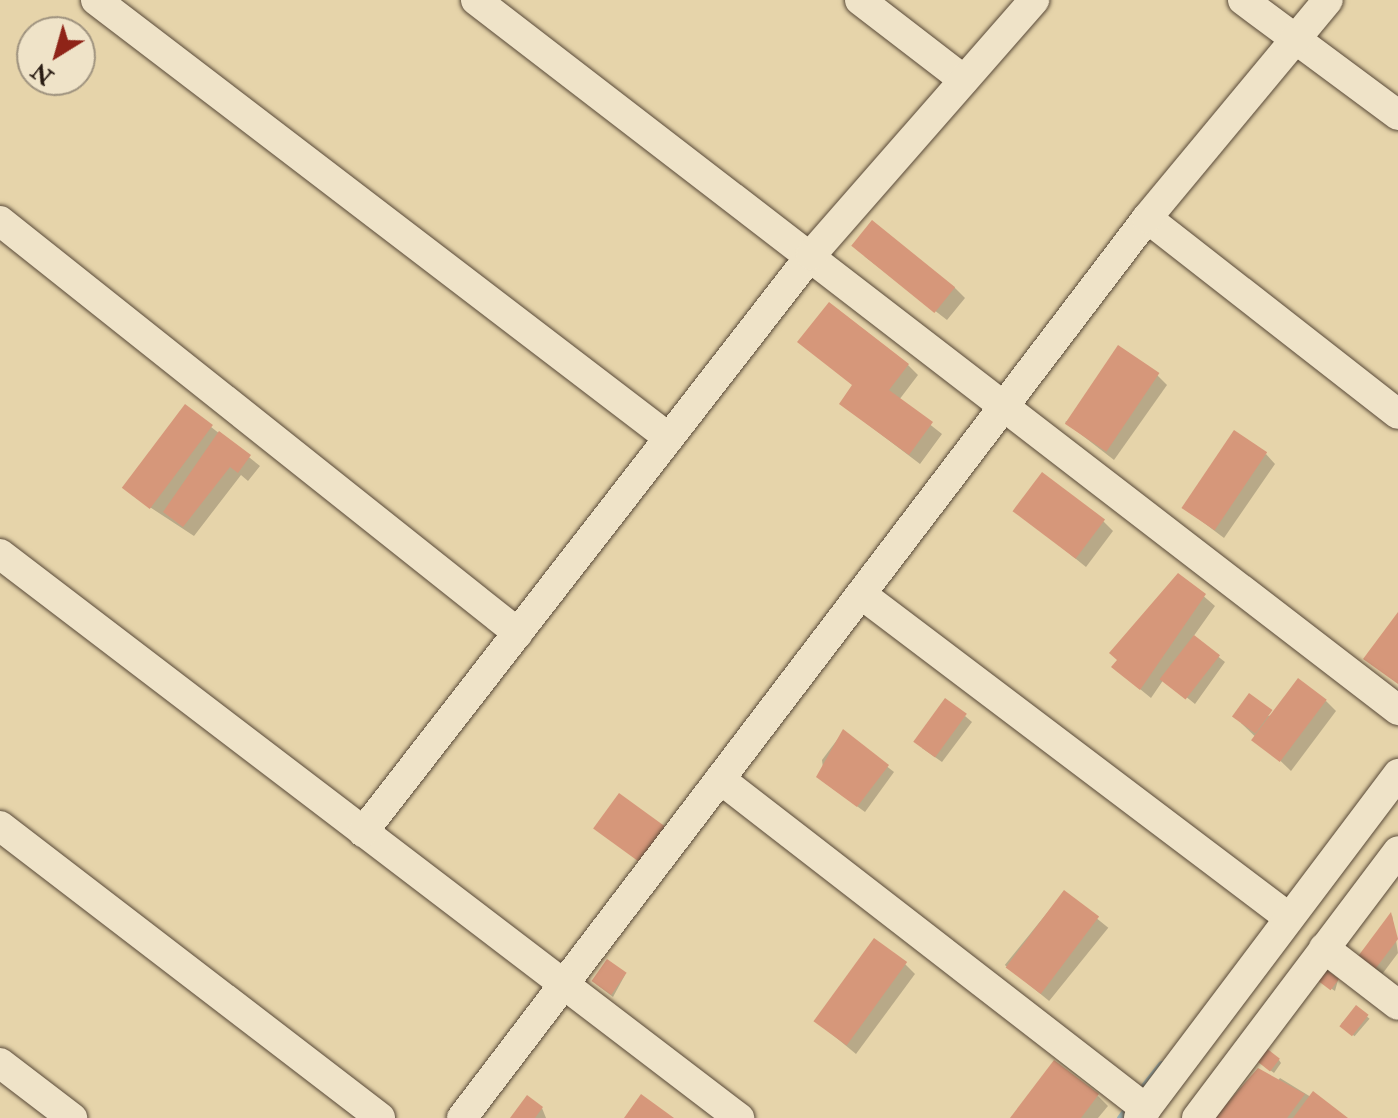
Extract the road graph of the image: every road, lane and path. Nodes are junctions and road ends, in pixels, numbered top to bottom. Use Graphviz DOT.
graph roads {
  1 [pos="96,0"];
  2 [pos="476,0"];
  3 [pos="860,0"];
  4 [pos="1034,0"];
  5 [pos="1243,0"];
  6 [pos="1328,0"];
  7 [pos="1292,36"];
  8 [pos="964,80"];
  9 [pos="1398,115"];
  10 [pos="1147,218"];
  11 [pos="0,221"];
  12 [pos="811,255"];
  13 [pos="1006,403"];
  14 [pos="1398,414"];
  15 [pos="669,438"];
  16 [pos="0,554"];
  17 [pos="861,594"];
  18 [pos="518,633"];
  19 [pos="1398,710"];
  20 [pos="1398,774"];
  21 [pos="720,779"];
  22 [pos="0,826"];
  23 [pos="363,832"];
  24 [pos="1398,851"];
  25 [pos="1288,917"];
  26 [pos="1264,946"];
  27 [pos="1324,948"];
  28 [pos="1306,978"];
  29 [pos="564,984"];
  30 [pos="1398,1005"];
  31 [pos="0,1063"];
  32 [pos="1143,1114"];
  33 [pos="72,1118"];
  34 [pos="380,1118"];
  35 [pos="462,1118"];
  36 [pos="739,1118"];
  37 [pos="1197,1118"];
  1 -- 15 [label="street"];
  2 -- 12 [label="street"];
  3 -- 8 [label="street"];
  4 -- 8 [label="street"];
  5 -- 7 [label="street"];
  6 -- 7 [label="street"];
  7 -- 9 [label="street"];
  7 -- 10 [label="street"];
  8 -- 12 [label="street"];
  10 -- 13 [label="street"];
  10 -- 14 [label="street"];
  11 -- 18 [label="street"];
  12 -- 13 [label="street"];
  12 -- 15 [label="street"];
  13 -- 17 [label="street"];
  13 -- 19 [label="street"];
  15 -- 18 [label="street"];
  16 -- 23 [label="street"];
  17 -- 21 [label="street"];
  17 -- 25 [label="street"];
  18 -- 23 [label="street"];
  20 -- 25 [label="street"];
  21 -- 29 [label="street"];
  21 -- 32 [label="street"];
  22 -- 34 [label="street"];
  23 -- 29 [label="street"];
  24 -- 27 [label="street"];
  25 -- 26 [label="street"];
  26 -- 28 [label="street"];
  26 -- 32 [label="street"];
  27 -- 28 [label="street"];
  27 -- 30 [label="street"];
  28 -- 37 [label="street"];
  29 -- 35 [label="street"];
  29 -- 36 [label="street"];
  31 -- 33 [label="street"];
}
